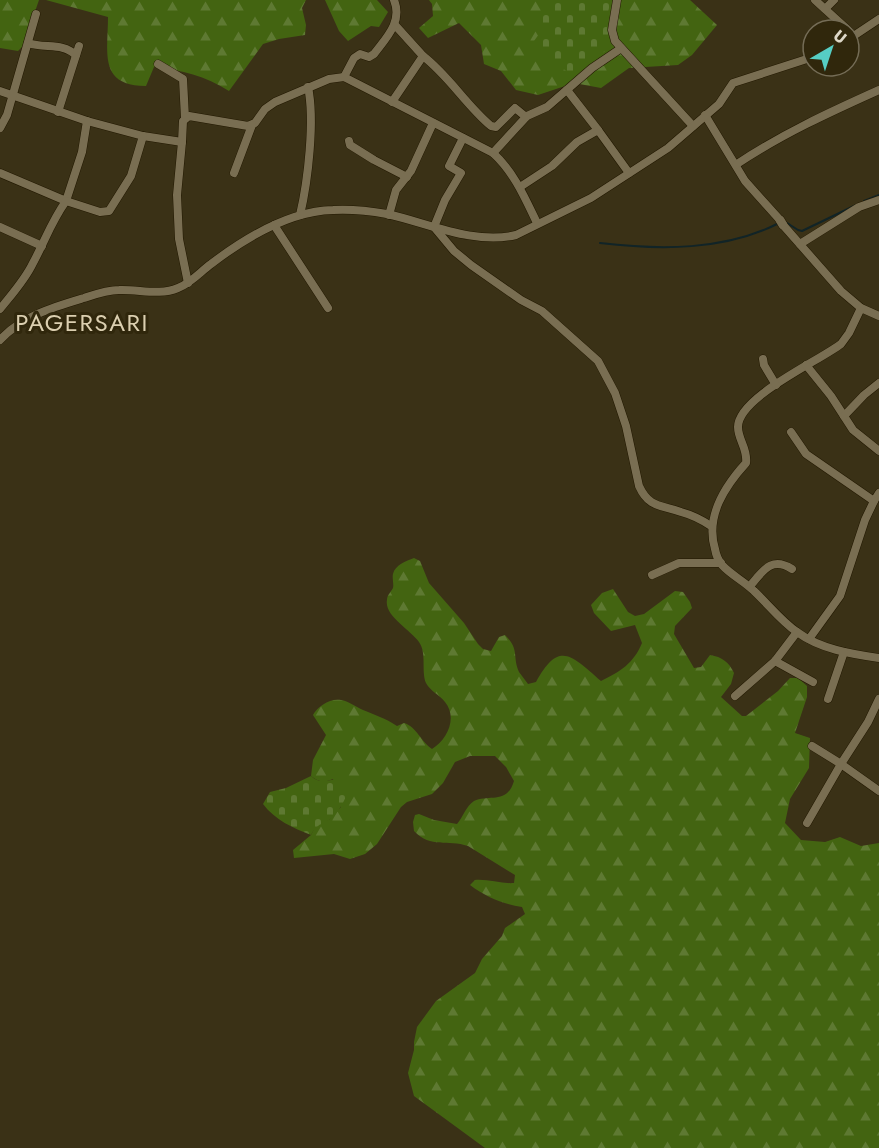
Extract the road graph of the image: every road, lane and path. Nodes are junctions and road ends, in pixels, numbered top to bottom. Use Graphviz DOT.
graph roads {
  1 [pos="394,0"];
  2 [pos="617,0"];
  3 [pos="815,0"];
  4 [pos="834,0"];
  5 [pos="825,9"];
  6 [pos="36,14"];
  7 [pos="834,18"];
  8 [pos="879,19"];
  9 [pos="395,25"];
  10 [pos="861,28"];
  11 [pos="28,43"];
  12 [pos="79,46"];
  13 [pos="620,49"];
  14 [pos="76,55"];
  15 [pos="423,56"];
  16 [pos="801,61"];
  17 [pos="158,64"];
  18 [pos="344,77"];
  19 [pos="308,87"];
  20 [pos="567,90"];
  21 [pos="879,90"];
  22 [pos="0,91"];
  23 [pos="13,95"];
  24 [pos="392,102"];
  25 [pos="58,112"];
  26 [pos="705,115"];
  27 [pos="526,117"];
  28 [pos="185,118"];
  29 [pos="87,121"];
  30 [pos="433,123"];
  31 [pos="252,125"];
  32 [pos="693,126"];
  33 [pos="0,128"];
  34 [pos="598,130"];
  35 [pos="143,136"];
  36 [pos="463,138"];
  37 [pos="349,141"];
  38 [pos="182,142"];
  39 [pos="493,153"];
  40 [pos="737,164"];
  41 [pos="234,173"];
  42 [pos="629,173"];
  43 [pos="0,174"];
  44 [pos="407,177"];
  45 [pos="520,187"];
  46 [pos="879,200"];
  47 [pos="66,201"];
  48 [pos="389,214"];
  49 [pos="300,215"];
  50 [pos="537,223"];
  51 [pos="274,225"];
  52 [pos="434,226"];
  53 [pos="0,227"];
  54 [pos="800,244"];
  55 [pos="42,246"];
  56 [pos="188,283"];
  57 [pos="328,308"];
  58 [pos="861,308"];
  59 [pos="0,309"];
  60 [pos="879,316"];
  61 [pos="2,334"];
  62 [pos="763,359"];
  63 [pos="806,365"];
  64 [pos="879,383"];
  65 [pos="776,386"];
  66 [pos="844,416"];
  67 [pos="790,432"];
  68 [pos="879,452"];
  69 [pos="879,493"];
  70 [pos="873,501"];
  71 [pos="711,526"];
  72 [pos="720,563"];
  73 [pos="792,569"];
  74 [pos="651,574"];
  75 [pos="750,586"];
  76 [pos="797,632"];
  77 [pos="809,639"];
  78 [pos="844,652"];
  79 [pos="879,658"];
  80 [pos="775,661"];
  81 [pos="813,682"];
  82 [pos="735,696"];
  83 [pos="828,699"];
  84 [pos="879,699"];
  85 [pos="812,746"];
  86 [pos="841,764"];
  87 [pos="879,791"];
  88 [pos="807,823"];
  1 -- 9 [label="street"];
  2 -- 13 [label="street"];
  3 -- 5 [label="street"];
  4 -- 5 [label="street"];
  5 -- 7 [label="street"];
  6 -- 11 [label="street"];
  8 -- 10 [label="street"];
  9 -- 15 [label="street"];
  9 -- 18 [label="street"];
  11 -- 14 [label="street"];
  11 -- 23 [label="street"];
  12 -- 14 [label="street"];
  13 -- 20 [label="street"];
  13 -- 32 [label="street"];
  14 -- 25 [label="street"];
  15 -- 24 [label="street"];
  15 -- 27 [label="street"];
  16 -- 26 [label="street"];
  17 -- 28 [label="street"];
  18 -- 19 [label="street"];
  18 -- 24 [label="street"];
  19 -- 31 [label="street"];
  19 -- 49 [label="street"];
  20 -- 27 [label="street"];
  20 -- 34 [label="street"];
  21 -- 40 [label="street"];
  22 -- 23 [label="street"];
  23 -- 25 [label="street"];
  23 -- 33 [label="street"];
  24 -- 30 [label="street"];
  25 -- 29 [label="street"];
  26 -- 32 [label="street"];
  26 -- 40 [label="street"];
  27 -- 39 [label="street"];
  28 -- 31 [label="street"];
  28 -- 38 [label="street"];
  29 -- 35 [label="street"];
  29 -- 47 [label="street"];
  30 -- 36 [label="street"];
  30 -- 44 [label="street"];
  31 -- 41 [label="street"];
  32 -- 42 [label="street"];
  34 -- 42 [label="street"];
  34 -- 45 [label="street"];
  35 -- 38 [label="street"];
  35 -- 47 [label="street"];
  36 -- 39 [label="street"];
  36 -- 52 [label="street"];
  37 -- 44 [label="street"];
  38 -- 56 [label="street"];
  39 -- 45 [label="street"];
  40 -- 54 [label="street"];
  42 -- 50 [label="street"];
  43 -- 47 [label="street"];
  44 -- 48 [label="street"];
  45 -- 50 [label="street"];
  46 -- 54 [label="street"];
  47 -- 55 [label="street"];
  48 -- 49 [label="street"];
  48 -- 52 [label="street"];
  49 -- 51 [label="street"];
  50 -- 52 [label="street"];
  51 -- 56 [label="street"];
  51 -- 57 [label="street"];
  52 -- 71 [label="street"];
  53 -- 55 [label="street"];
  54 -- 58 [label="street"];
  55 -- 59 [label="street"];
  56 -- 61 [label="street"];
  58 -- 60 [label="street"];
  58 -- 63 [label="street"];
  62 -- 65 [label="street"];
  63 -- 65 [label="street"];
  63 -- 66 [label="street"];
  64 -- 66 [label="street"];
  65 -- 71 [label="street"];
  66 -- 68 [label="street"];
  67 -- 70 [label="street"];
  69 -- 70 [label="street"];
  70 -- 77 [label="street"];
  71 -- 72 [label="street"];
  72 -- 74 [label="street"];
  72 -- 75 [label="street"];
  73 -- 75 [label="street"];
  75 -- 76 [label="street"];
  76 -- 77 [label="street"];
  76 -- 80 [label="street"];
  77 -- 78 [label="street"];
  78 -- 79 [label="street"];
  78 -- 83 [label="street"];
  80 -- 81 [label="street"];
  80 -- 82 [label="street"];
  84 -- 86 [label="street"];
  85 -- 86 [label="street"];
  86 -- 87 [label="street"];
  86 -- 88 [label="street"];
}
